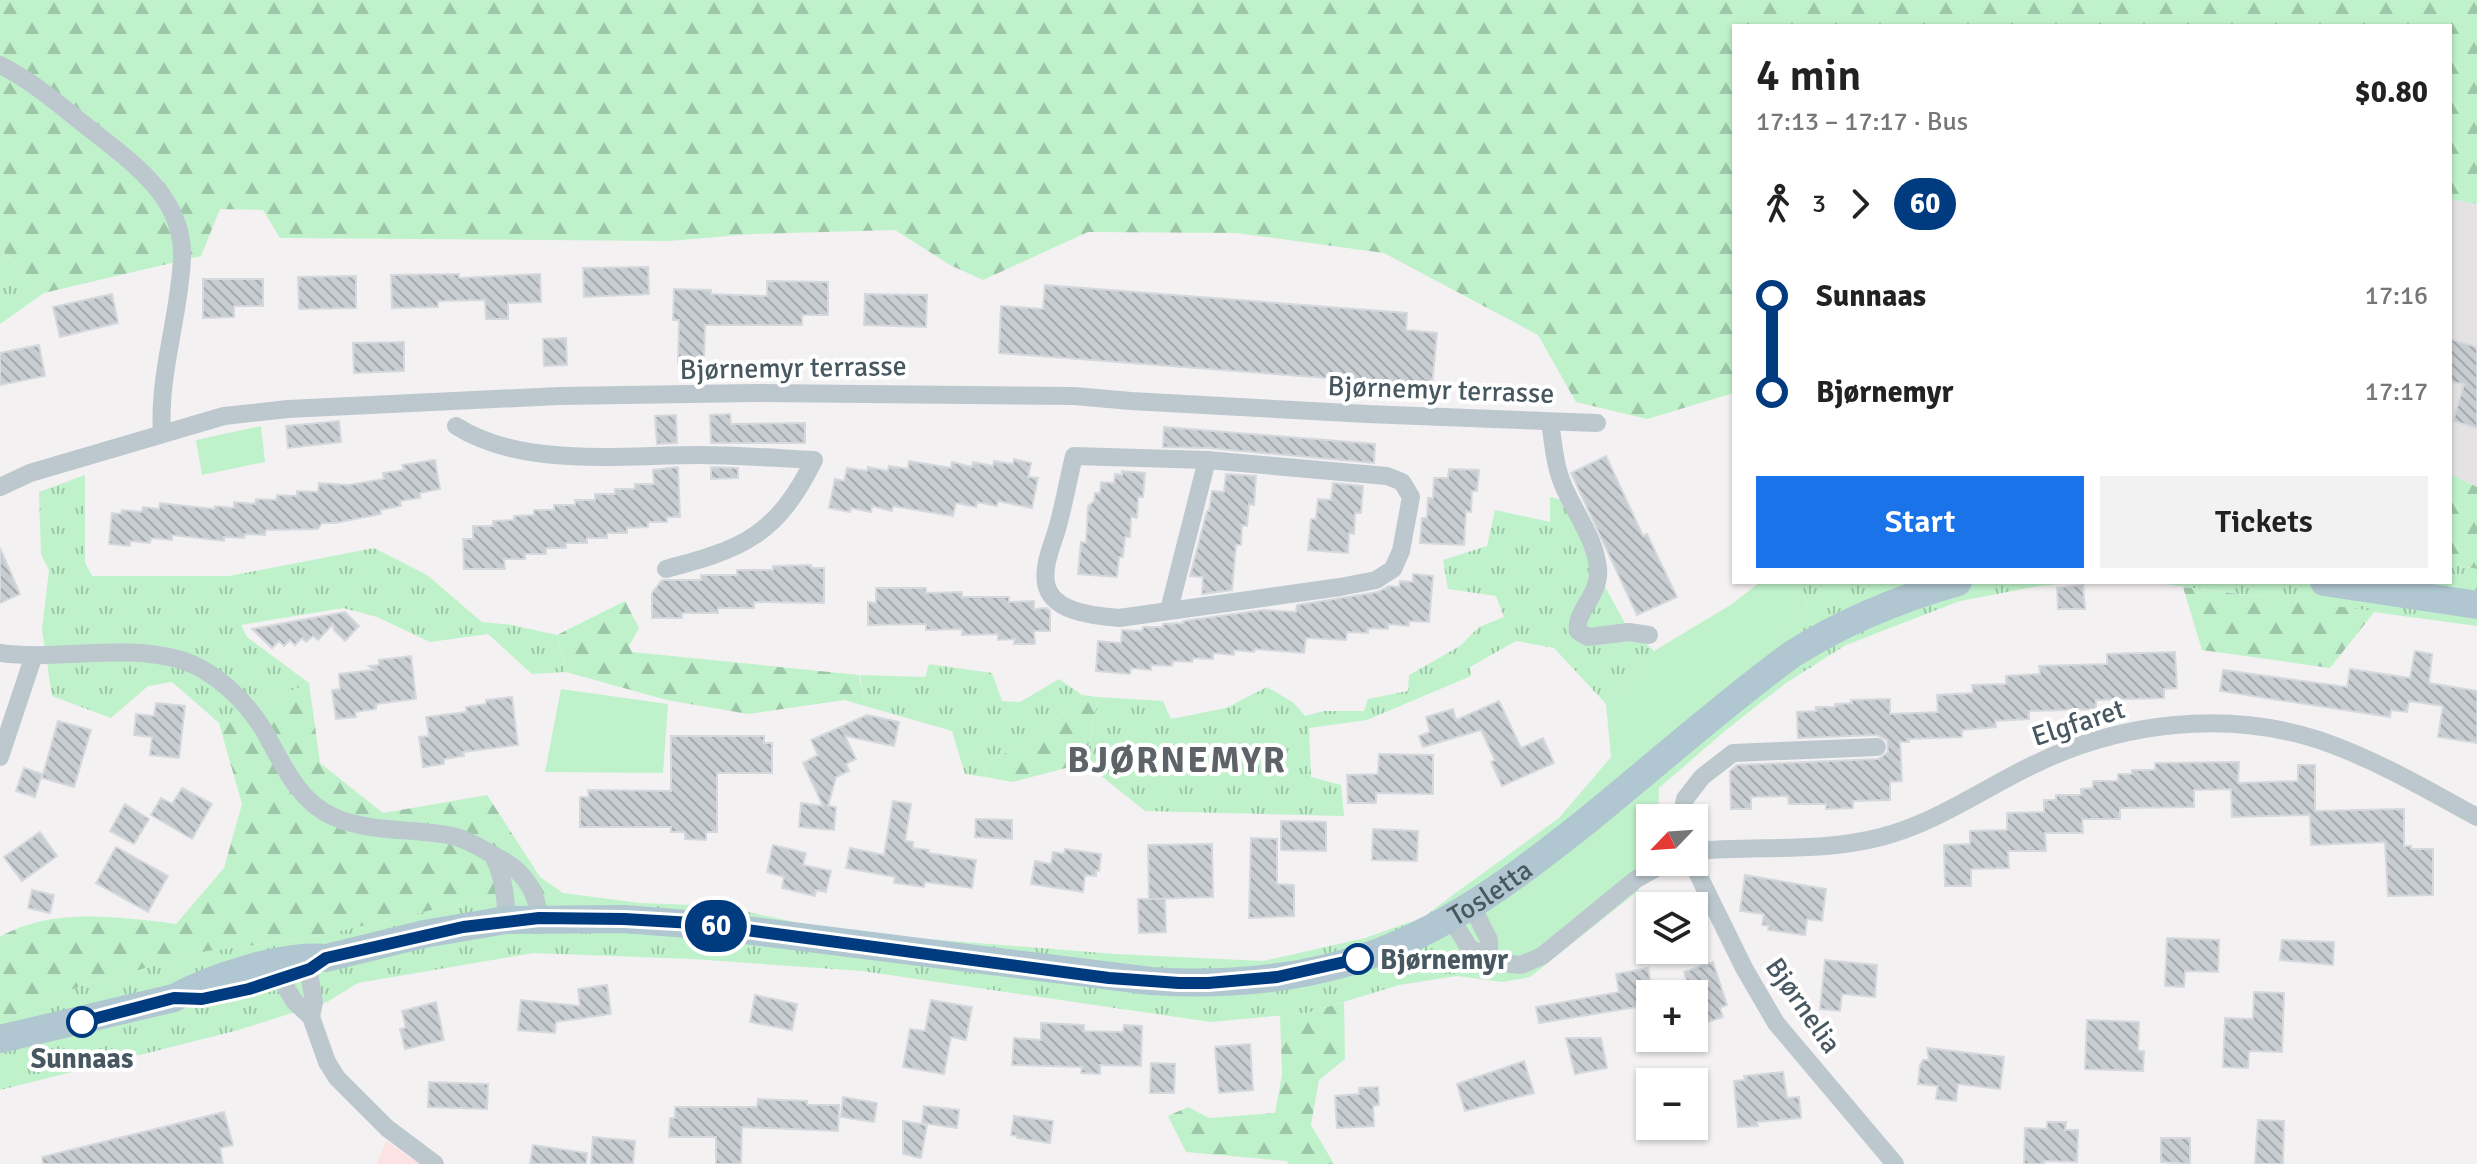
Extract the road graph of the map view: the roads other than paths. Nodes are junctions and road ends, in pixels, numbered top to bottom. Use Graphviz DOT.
graph roads {
  1 [pos="0,65"];
  2 [pos="1550,422"];
  3 [pos="1597,423"];
  4 [pos="456,426"];
  5 [pos="162,433"];
  6 [pos="1207,460"];
  7 [pos="0,487"];
  8 [pos="666,569"];
  9 [pos="1951,584"];
  10 [pos="2337,584"];
  11 [pos="2477,605"];
  12 [pos="1169,610"];
  13 [pos="1649,635"];
  14 [pos="0,653"];
  15 [pos="33,658"];
  16 [pos="1877,747"];
  17 [pos="0,757"];
  18 [pos="1684,804"];
  19 [pos="2477,817"];
  20 [pos="1708,850"];
  21 [pos="493,855"];
  22 [pos="1642,876"];
  23 [pos="1699,876"];
  24 [pos="1462,912"];
  25 [pos="539,918"];
  26 [pos="506,920"];
  27 [pos="314,961"];
  28 [pos="279,971"];
  29 [pos="311,1017"];
  30 [pos="0,1039"];
  31 [pos="435,1164"];
  32 [pos="1895,1164"];
  1 -- 5 [label="street"];
  2 -- 3 [label="street, Bjørnemyr terrasse"];
  2 -- 5 [label="street, Bjørnemyr terrasse"];
  2 -- 13 [label="street"];
  4 -- 8 [label="street"];
  5 -- 7 [label="street, Bjørnemyr terrasse"];
  6 -- 12 [label="street"];
  6 -- 12 [label="street"];
  6 -- 12 [label="street"];
  9 -- 24 [label="main road, Tosletta"];
  10 -- 11 [label="main road"];
  14 -- 15 [label="street"];
  15 -- 17 [label="street"];
  15 -- 21 [label="street"];
  16 -- 18 [label="street"];
  19 -- 20 [label="street, Elgfaret"];
  21 -- 25 [label="street"];
  21 -- 26 [label="street"];
  22 -- 24 [label="street"];
  23 -- 32 [label="street, Bjørnelia"];
  24 -- 25 [label="main road, Tosletta"];
  25 -- 26 [label="main road, Tosletta"];
  26 -- 27 [label="main road, Tosletta"];
  27 -- 28 [label="main road, Tosletta"];
  27 -- 29 [label="street"];
  28 -- 29 [label="street"];
  28 -- 30 [label="main road, Tosletta"];
  29 -- 31 [label="street"];
}
